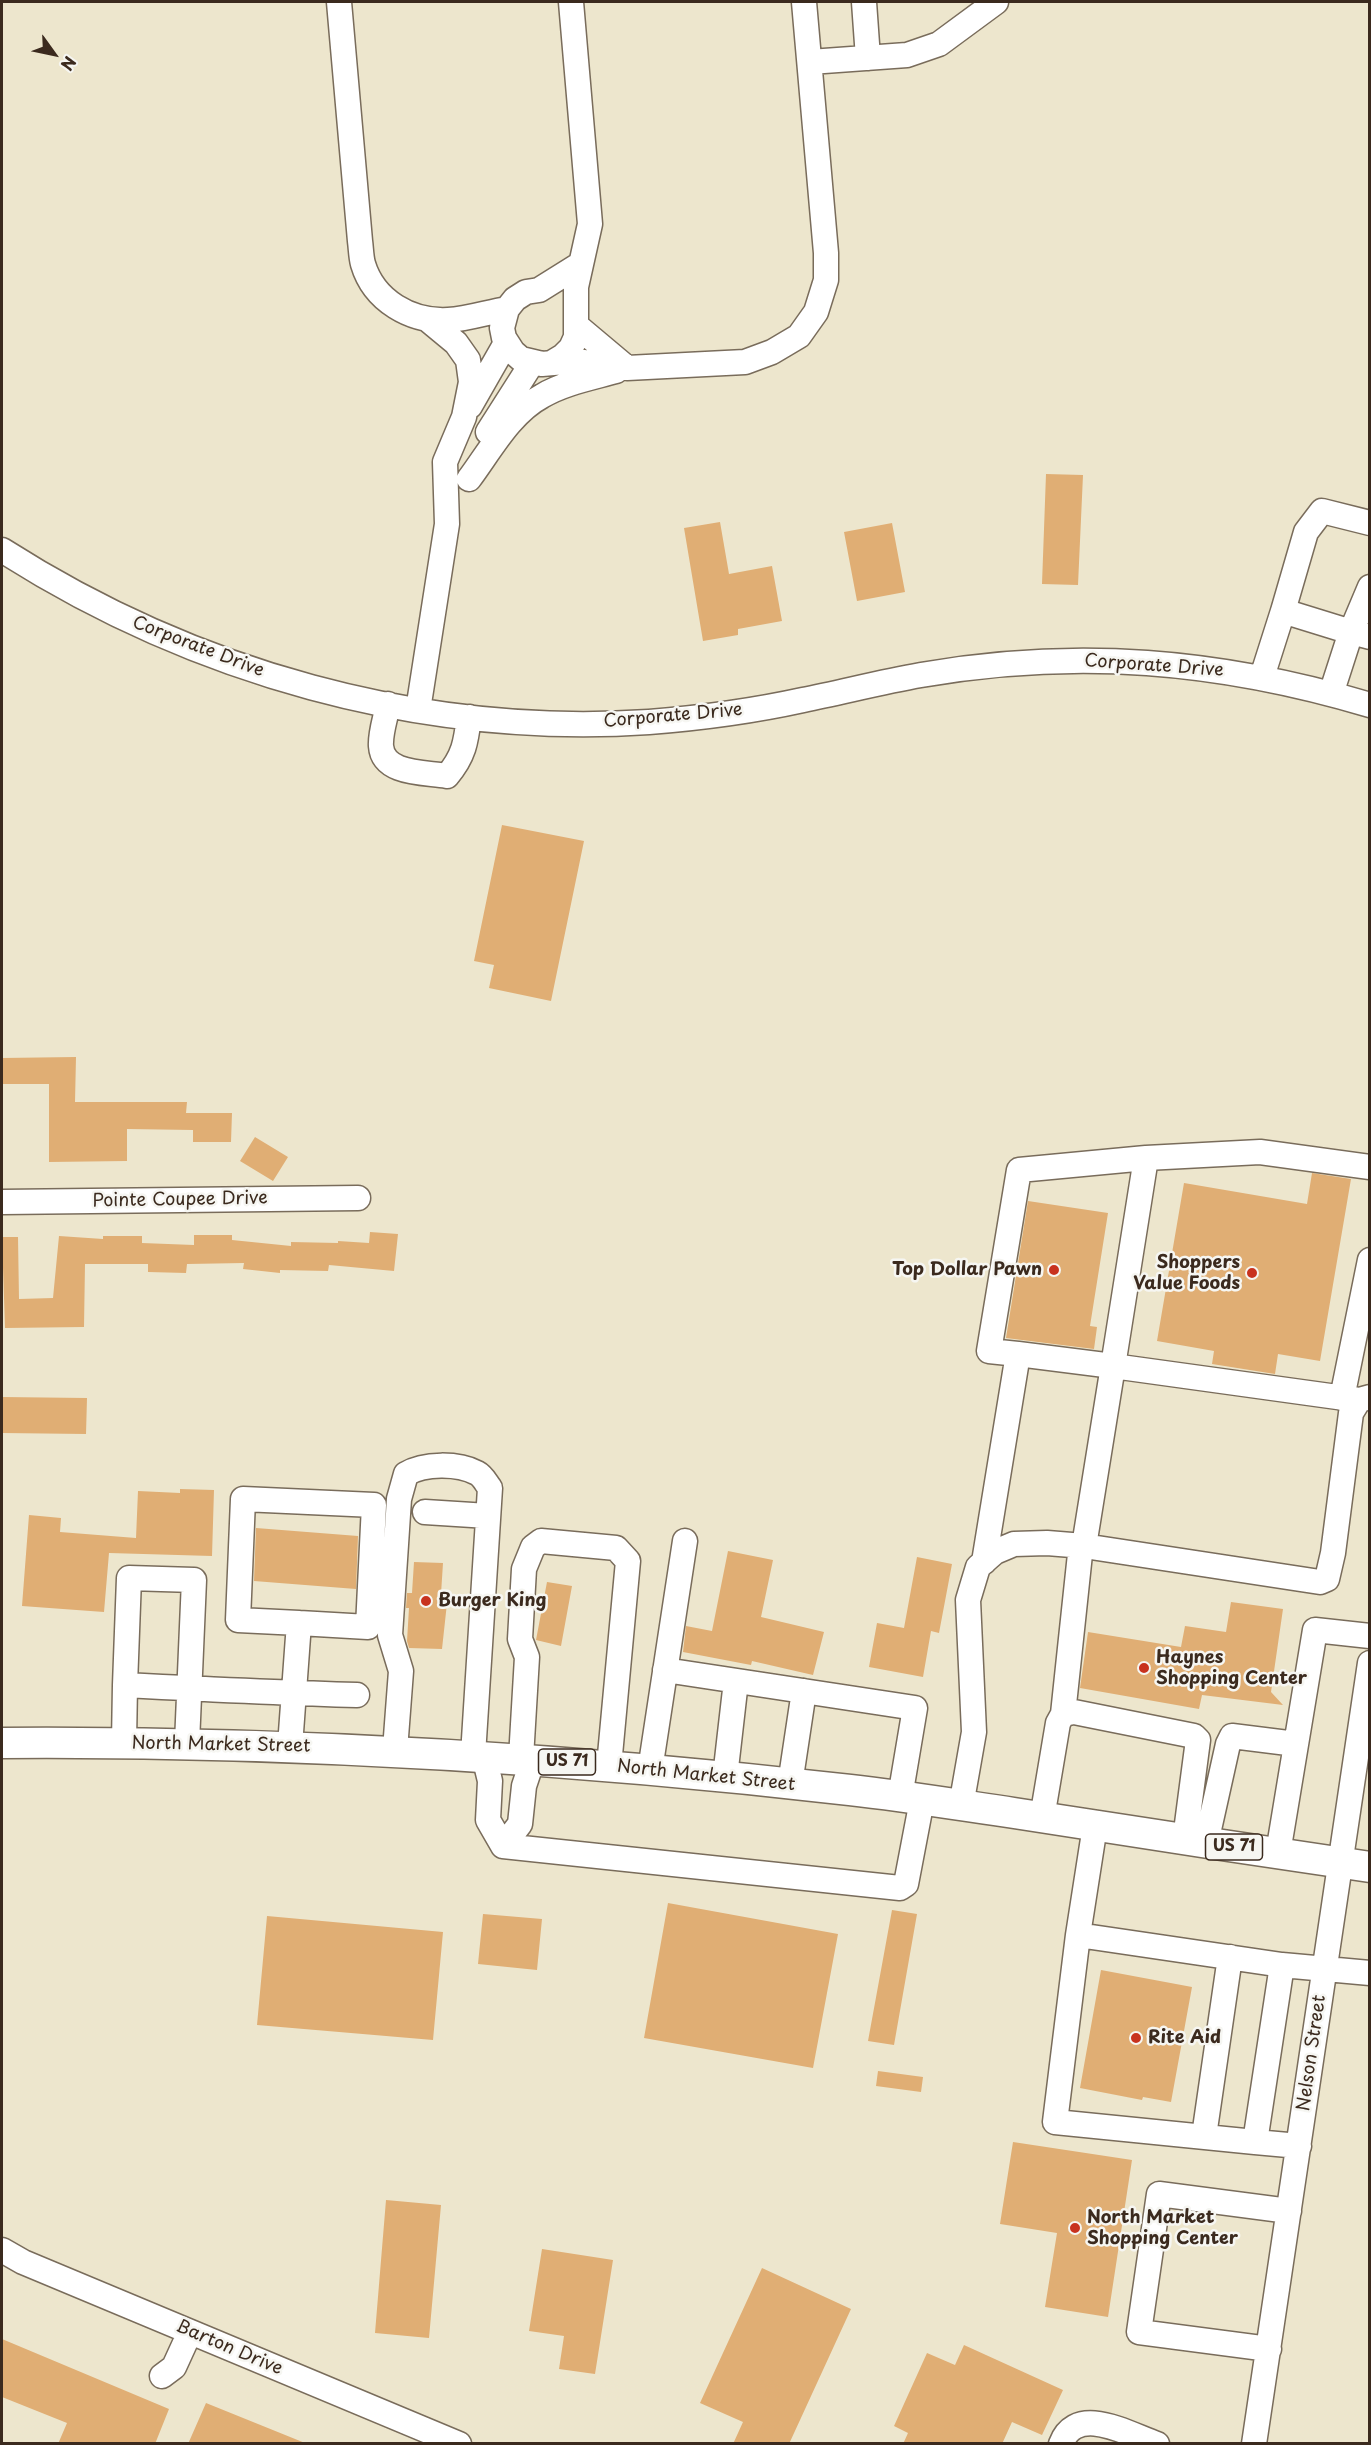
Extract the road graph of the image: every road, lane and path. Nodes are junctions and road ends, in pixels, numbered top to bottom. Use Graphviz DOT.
graph roads {
  1 [pos="339,2"];
  2 [pos="572,2"];
  3 [pos="804,2"];
  4 [pos="864,2"];
  5 [pos="996,2"];
  6 [pos="868,58"];
  7 [pos="810,62"];
  8 [pos="579,265"];
  9 [pos="539,290"];
  10 [pos="507,309"];
  11 [pos="437,319"];
  12 [pos="576,320"];
  13 [pos="505,341"];
  14 [pos="542,363"];
  15 [pos="627,368"];
  16 [pos="464,417"];
  17 [pos="469,479"];
  18 [pos="1370,523"];
  19 [pos="447,524"];
  20 [pos="2,550"];
  21 [pos="1370,587"];
  22 [pos="1282,611"];
  23 [pos="1360,634"];
  24 [pos="1262,677"];
  25 [pos="1331,694"];
  26 [pos="388,704"];
  27 [pos="1370,705"];
  28 [pos="418,710"];
  29 [pos="469,717"];
  30 [pos="1146,1158"];
  31 [pos="1370,1167"];
  32 [pos="358,1198"];
  33 [pos="2,1202"];
  34 [pos="1370,1260"];
  35 [pos="1018,1354"];
  36 [pos="1113,1366"];
  37 [pos="1357,1398"];
  38 [pos="425,1512"];
  39 [pos="488,1516"];
  40 [pos="685,1541"];
  41 [pos="1084,1546"];
  42 [pos="984,1562"];
  43 [pos="299,1623"];
  44 [pos="1370,1636"];
  45 [pos="1370,1663"];
  46 [pos="665,1670"];
  47 [pos="736,1681"];
  48 [pos="125,1685"];
  49 [pos="190,1689"];
  50 [pos="804,1692"];
  51 [pos="294,1693"];
  52 [pos="357,1695"];
  53 [pos="1063,1714"];
  54 [pos="124,1742"];
  55 [pos="2,1743"];
  56 [pos="187,1743"];
  57 [pos="1296,1744"];
  58 [pos="290,1746"];
  59 [pos="395,1750"];
  60 [pos="478,1756"];
  61 [pos="1363,1756"];
  62 [pos="527,1759"];
  63 [pos="609,1766"];
  64 [pos="650,1770"];
  65 [pos="725,1778"];
  66 [pos="790,1784"];
  67 [pos="911,1799"];
  68 [pos="961,1806"];
  69 [pos="1042,1818"];
  70 [pos="1095,1826"];
  71 [pos="1196,1841"];
  72 [pos="502,1846"];
  73 [pos="1278,1853"];
  74 [pos="1340,1863"];
  75 [pos="1370,1867"];
  76 [pos="1078,1935"];
  77 [pos="1230,1957"];
  78 [pos="1282,1965"];
  79 [pos="1324,1969"];
  80 [pos="1370,1973"];
  81 [pos="1204,2136"];
  82 [pos="1254,2142"];
  83 [pos="1299,2146"];
  84 [pos="1289,2211"];
  85 [pos="2,2250"];
  86 [pos="190,2332"];
  87 [pos="1269,2349"];
  88 [pos="162,2376"];
  89 [pos="459,2444"];
  90 [pos="1060,2444"];
  91 [pos="1157,2444"];
  92 [pos="1254,2444"];
  1 -- 11 [label="street"];
  2 -- 8 [label="street"];
  3 -- 7 [label="street"];
  4 -- 6 [label="street"];
  5 -- 6 [label="street"];
  6 -- 7 [label="street"];
  7 -- 15 [label="street"];
  8 -- 9 [label="street"];
  8 -- 12 [label="street"];
  9 -- 10 [label="street"];
  9 -- 12 [label="street"];
  10 -- 11 [label="street"];
  10 -- 13 [label="street"];
  11 -- 13 [label="street"];
  11 -- 16 [label="street"];
  12 -- 14 [label="street"];
  12 -- 15 [label="street"];
  13 -- 14 [label="street"];
  13 -- 16 [label="street"];
  14 -- 15 [label="street"];
  14 -- 17 [label="street"];
  15 -- 17 [label="street"];
  16 -- 19 [label="street"];
  17 -- 19 [label="street"];
  18 -- 22 [label="street"];
  19 -- 28 [label="street"];
  20 -- 26 [label="street, Corporate Drive"];
  21 -- 23 [label="street"];
  22 -- 23 [label="street"];
  22 -- 24 [label="street"];
  23 -- 25 [label="street"];
  24 -- 25 [label="street, Corporate Drive"];
  24 -- 29 [label="street, Corporate Drive"];
  25 -- 27 [label="street, Corporate Drive"];
  26 -- 28 [label="street, Corporate Drive"];
  26 -- 29 [label="street"];
  28 -- 29 [label="street, Corporate Drive"];
  30 -- 31 [label="street"];
  30 -- 35 [label="street"];
  30 -- 36 [label="street"];
  32 -- 33 [label="street, Pointe Coupee Drive"];
  34 -- 37 [label="street"];
  35 -- 36 [label="street"];
  35 -- 42 [label="street"];
  36 -- 37 [label="street"];
  36 -- 41 [label="street"];
  37 -- 41 [label="street"];
  38 -- 39 [label="street"];
  39 -- 59 [label="street"];
  39 -- 60 [label="street"];
  40 -- 46 [label="street"];
  41 -- 42 [label="street"];
  41 -- 53 [label="street"];
  42 -- 68 [label="street"];
  43 -- 43 [label="street"];
  43 -- 51 [label="street"];
  44 -- 57 [label="street"];
  45 -- 61 [label="street, Nelson Street"];
  46 -- 47 [label="street"];
  46 -- 64 [label="street"];
  47 -- 50 [label="street"];
  47 -- 65 [label="street"];
  48 -- 49 [label="street"];
  48 -- 49 [label="street"];
  48 -- 54 [label="street"];
  49 -- 51 [label="street"];
  49 -- 56 [label="street"];
  50 -- 66 [label="street"];
  50 -- 67 [label="street"];
  51 -- 52 [label="street"];
  51 -- 58 [label="street"];
  53 -- 69 [label="street"];
  53 -- 71 [label="street"];
  54 -- 55 [label="main road, North Market Street / US 71"];
  54 -- 56 [label="main road, North Market Street / US 71"];
  56 -- 58 [label="main road, North Market Street / US 71"];
  57 -- 71 [label="street"];
  57 -- 73 [label="street"];
  58 -- 59 [label="main road, North Market Street / US 71"];
  59 -- 60 [label="main road, North Market Street / US 71"];
  60 -- 62 [label="main road, North Market Street / US 71"];
  60 -- 72 [label="street"];
  61 -- 74 [label="street, Nelson Street"];
  62 -- 63 [label="main road, North Market Street / US 71"];
  62 -- 63 [label="street"];
  62 -- 72 [label="street"];
  63 -- 64 [label="main road, North Market Street / US 71"];
  64 -- 65 [label="main road, North Market Street / US 71"];
  65 -- 66 [label="main road, North Market Street / US 71"];
  66 -- 67 [label="main road, North Market Street / US 71"];
  67 -- 68 [label="main road, North Market Street / US 71"];
  67 -- 72 [label="street"];
  68 -- 69 [label="main road, North Market Street / US 71"];
  69 -- 70 [label="main road, North Market Street / US 71"];
  70 -- 71 [label="main road, North Market Street / US 71"];
  70 -- 76 [label="street"];
  71 -- 73 [label="main road, North Market Street / US 71"];
  73 -- 74 [label="main road, North Market Street / US 71"];
  74 -- 75 [label="main road, North Market Street / US 71"];
  74 -- 79 [label="street, Nelson Street"];
  76 -- 77 [label="street"];
  76 -- 81 [label="street"];
  77 -- 78 [label="street"];
  77 -- 81 [label="street"];
  78 -- 79 [label="street"];
  78 -- 82 [label="street"];
  79 -- 80 [label="street"];
  79 -- 83 [label="street, Nelson Street"];
  81 -- 82 [label="street"];
  82 -- 83 [label="street"];
  83 -- 84 [label="street, Nelson Street"];
  84 -- 87 [label="street, Nelson Street"];
  84 -- 87 [label="street"];
  85 -- 86 [label="street, Barton Drive"];
  86 -- 88 [label="street"];
  86 -- 89 [label="street, Barton Drive"];
  87 -- 92 [label="street, Nelson Street"];
  90 -- 91 [label="street"];
}
